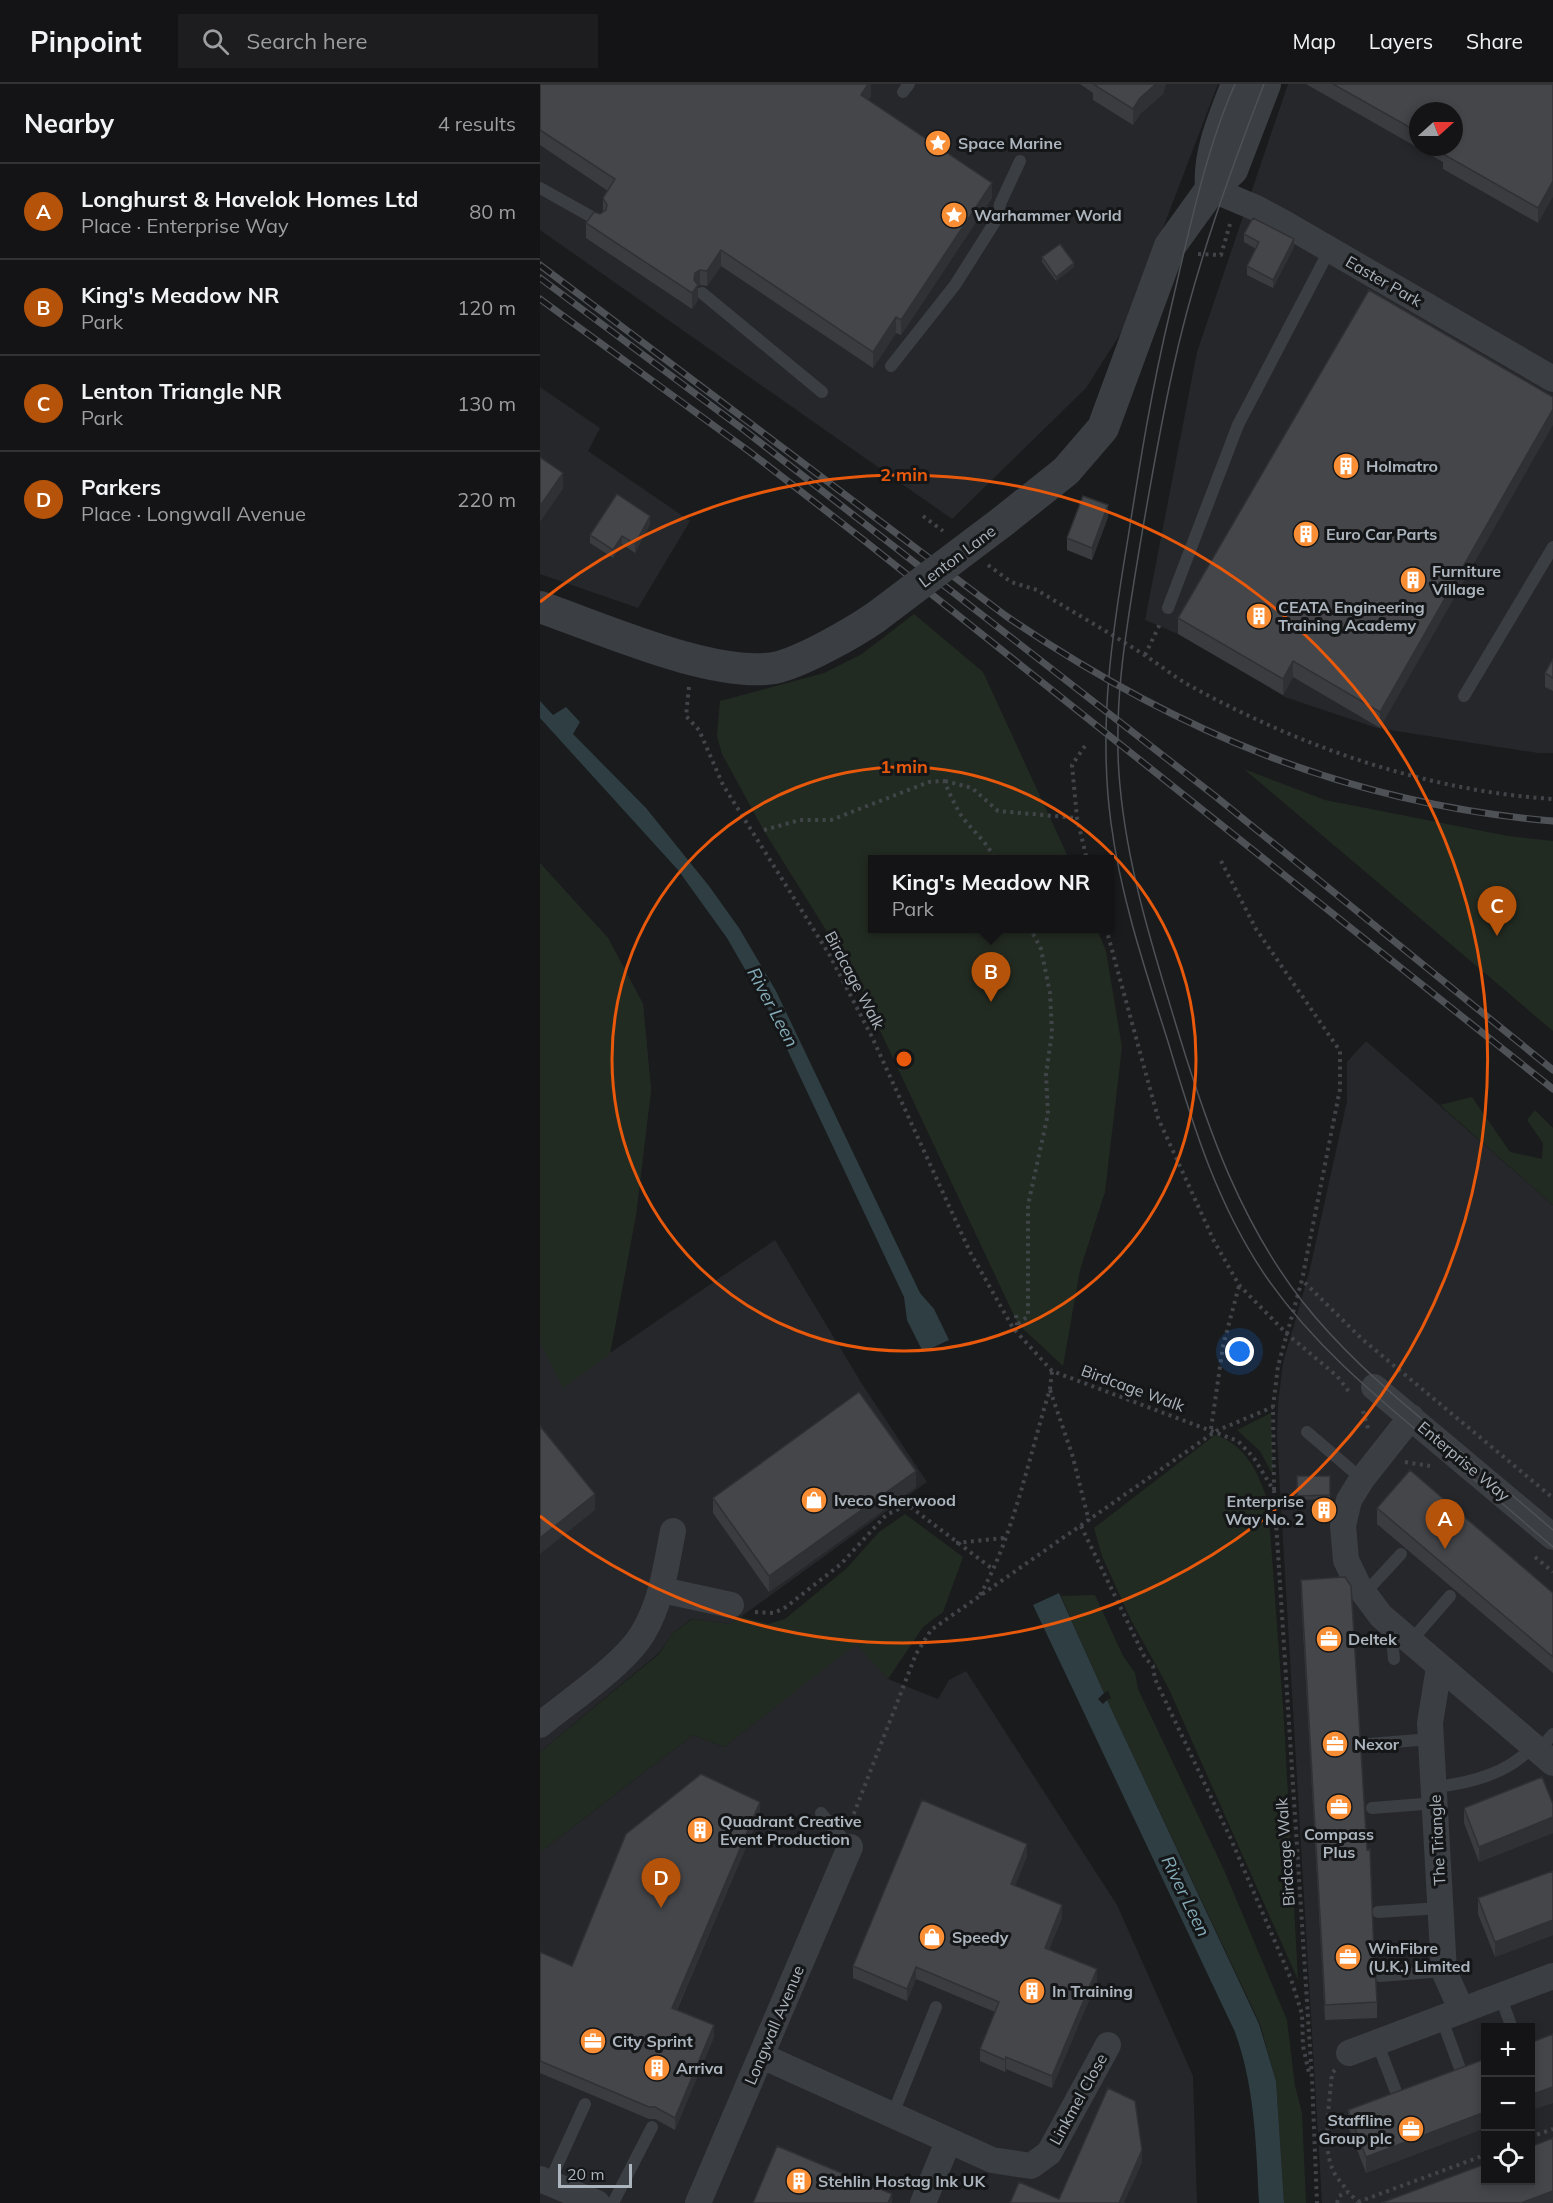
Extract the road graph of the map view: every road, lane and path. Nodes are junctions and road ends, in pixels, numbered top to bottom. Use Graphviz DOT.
graph roads {
  1 [pos="1237,84"];
  2 [pos="1265,84"];
  3 [pos="1020,161"];
  4 [pos="540,188"];
  5 [pos="1211,189"];
  6 [pos="599,221"];
  7 [pos="1330,249"];
  8 [pos="702,293"];
  9 [pos="891,366"];
  10 [pos="1553,379"];
  11 [pos="822,392"];
  12 [pos="923,516"];
  13 [pos="949,536"];
  14 [pos="1553,546"];
  15 [pos="985,562"];
  16 [pos="540,607"];
  17 [pos="1168,608"];
  18 [pos="1145,656"];
  19 [pos="692,660"];
  20 [pos="1464,696"];
  21 [pos="1085,746"];
  22 [pos="944,781"];
  23 [pos="1553,800"];
  24 [pos="1077,818"];
  25 [pos="764,830"];
  26 [pos="993,855"];
  27 [pos="1086,855"];
  28 [pos="1221,861"];
  29 [pos="1033,933"];
  30 [pos="1107,933"];
  31 [pos="1302,1280"];
  32 [pos="1239,1285"];
  33 [pos="1016,1315"];
  34 [pos="1018,1324"];
  35 [pos="1013,1328"];
  36 [pos="1287,1334"];
  37 [pos="1053,1371"];
  38 [pos="1050,1389"];
  39 [pos="1361,1395"];
  40 [pos="1273,1407"];
  41 [pos="1364,1413"];
  42 [pos="1411,1416"];
  43 [pos="1213,1430"];
  44 [pos="1307,1432"];
  45 [pos="1388,1448"];
  46 [pos="1439,1474"];
  47 [pos="1362,1479"];
  48 [pos="1274,1491"];
  49 [pos="1553,1497"];
  50 [pos="1089,1521"];
  51 [pos="1081,1527"];
  52 [pos="673,1531"];
  53 [pos="1551,1532"];
  54 [pos="1004,1539"];
  55 [pos="956,1543"];
  56 [pos="1526,1549"];
  57 [pos="1401,1554"];
  58 [pos="994,1570"];
  59 [pos="1553,1572"];
  60 [pos="662,1590"];
  61 [pos="1364,1594"];
  62 [pos="1450,1596"];
  63 [pos="978,1597"];
  64 [pos="731,1605"];
  65 [pos="1399,1642"];
  66 [pos="1439,1667"];
  67 [pos="540,1725"];
  68 [pos="1431,1739"];
  69 [pos="1369,1744"];
  70 [pos="1544,1749"];
  71 [pos="1435,1795"];
  72 [pos="1372,1808"];
  73 [pos="821,1813"];
  74 [pos="850,1847"];
  75 [pos="1440,1908"];
  76 [pos="1377,1912"];
  77 [pos="1444,1971"];
  78 [pos="1380,1976"];
  79 [pos="1553,1976"];
  80 [pos="1500,1995"];
  81 [pos="936,2007"];
  82 [pos="1451,2013"];
  83 [pos="1510,2023"];
  84 [pos="1377,2042"];
  85 [pos="1108,2045"];
  86 [pos="1349,2053"];
  87 [pos="762,2056"];
  88 [pos="1462,2074"];
  89 [pos="1312,2079"];
  90 [pos="1398,2097"];
  91 [pos="585,2104"];
  92 [pos="892,2116"];
  93 [pos="652,2127"];
  94 [pos="1553,2129"];
  95 [pos="1535,2135"];
  96 [pos="948,2142"];
  97 [pos="1481,2156"];
  98 [pos="544,2181"];
  99 [pos="1348,2192"];
  100 [pos="1358,2202"];
  101 [pos="597,2203"];
  102 [pos="613,2203"];
  103 [pos="698,2203"];
  104 [pos="922,2203"];
  105 [pos="1317,2203"];
  106 [pos="1337,2203"];
  1 -- 5 [label="street"];
  2 -- 5 [label="street, Lenton Lane"];
  3 -- 9 [label="lane"];
  4 -- 6 [label="lane"];
  5 -- 7 [label="street, Easter Park"];
  5 -- 19 [label="street, Lenton Lane, bridge"];
  7 -- 10 [label="street, Easter Park"];
  7 -- 17 [label="lane"];
  8 -- 11 [label="lane"];
  12 -- 13 [label="path"];
  14 -- 20 [label="lane"];
  15 -- 18 [label="path"];
  16 -- 19 [label="street, Lenton Lane"];
  17 -- 18 [label="path"];
  18 -- 23 [label="path"];
  19 -- 35 [label="path, Birdcage Walk"];
  21 -- 24 [label="path"];
  22 -- 24 [label="path"];
  22 -- 25 [label="path"];
  22 -- 26 [label="path"];
  24 -- 27 [label="path"];
  28 -- 31 [label="path"];
  29 -- 34 [label="path"];
  30 -- 32 [label="path"];
  31 -- 36 [label="path"];
  31 -- 49 [label="path"];
  32 -- 36 [label="path"];
  32 -- 43 [label="path"];
  33 -- 34 [label="path"];
  34 -- 35 [label="path"];
  35 -- 37 [label="path, Birdcage Walk"];
  36 -- 39 [label="path"];
  36 -- 40 [label="path"];
  37 -- 38 [label="path"];
  37 -- 43 [label="path, Birdcage Walk"];
  38 -- 50 [label="path"];
  38 -- 54 [label="path"];
  39 -- 41 [label="path"];
  39 -- 42 [label="street, Enterprise Way"];
  40 -- 43 [label="path"];
  40 -- 48 [label="path"];
  42 -- 45 [label="street"];
  42 -- 53 [label="street, Enterprise Way"];
  43 -- 48 [label="path, Birdcage Walk"];
  43 -- 50 [label="path"];
  44 -- 47 [label="lane"];
  45 -- 46 [label="path, Enterprise Way"];
  45 -- 47 [label="street"];
  47 -- 61 [label="street"];
  48 -- 89 [label="path, Birdcage Walk"];
  50 -- 51 [label="path"];
  51 -- 63 [label="path"];
  51 -- 89 [label="path"];
  52 -- 60 [label="street"];
  54 -- 55 [label="path"];
  54 -- 58 [label="path"];
  55 -- 58 [label="path"];
  55 -- 64 [label="path"];
  56 -- 59 [label="path"];
  57 -- 61 [label="lane"];
  58 -- 63 [label="path"];
  60 -- 64 [label="street"];
  60 -- 67 [label="street"];
  61 -- 65 [label="street"];
  62 -- 65 [label="lane"];
  63 -- 74 [label="path"];
  65 -- 66 [label="street"];
  66 -- 68 [label="street, The Triangle"];
  66 -- 70 [label="street"];
  68 -- 69 [label="lane"];
  68 -- 71 [label="street, The Triangle"];
  70 -- 71 [label="lane"];
  71 -- 72 [label="lane"];
  71 -- 75 [label="street, The Triangle"];
  73 -- 74 [label="lane"];
  74 -- 87 [label="street, Longwall Avenue"];
  75 -- 76 [label="lane"];
  75 -- 77 [label="street, The Triangle"];
  77 -- 78 [label="lane"];
  77 -- 82 [label="street, The Triangle"];
  79 -- 80 [label="street"];
  80 -- 82 [label="street"];
  80 -- 83 [label="lane"];
  81 -- 92 [label="lane"];
  82 -- 84 [label="street"];
  82 -- 88 [label="lane"];
  84 -- 86 [label="street"];
  84 -- 90 [label="lane"];
  85 -- 96 [label="street, Linkmel Close"];
  86 -- 99 [label="path"];
  87 -- 92 [label="street, Linkmel Close"];
  87 -- 103 [label="street, Longwall Avenue"];
  89 -- 105 [label="path, Birdcage Walk"];
  91 -- 98 [label="lane"];
  92 -- 96 [label="street, Linkmel Close"];
  93 -- 102 [label="lane"];
  94 -- 95 [label="path"];
  96 -- 104 [label="street"];
  97 -- 100 [label="path"];
  98 -- 101 [label="street"];
  99 -- 100 [label="path"];
  99 -- 106 [label="path"];
}
